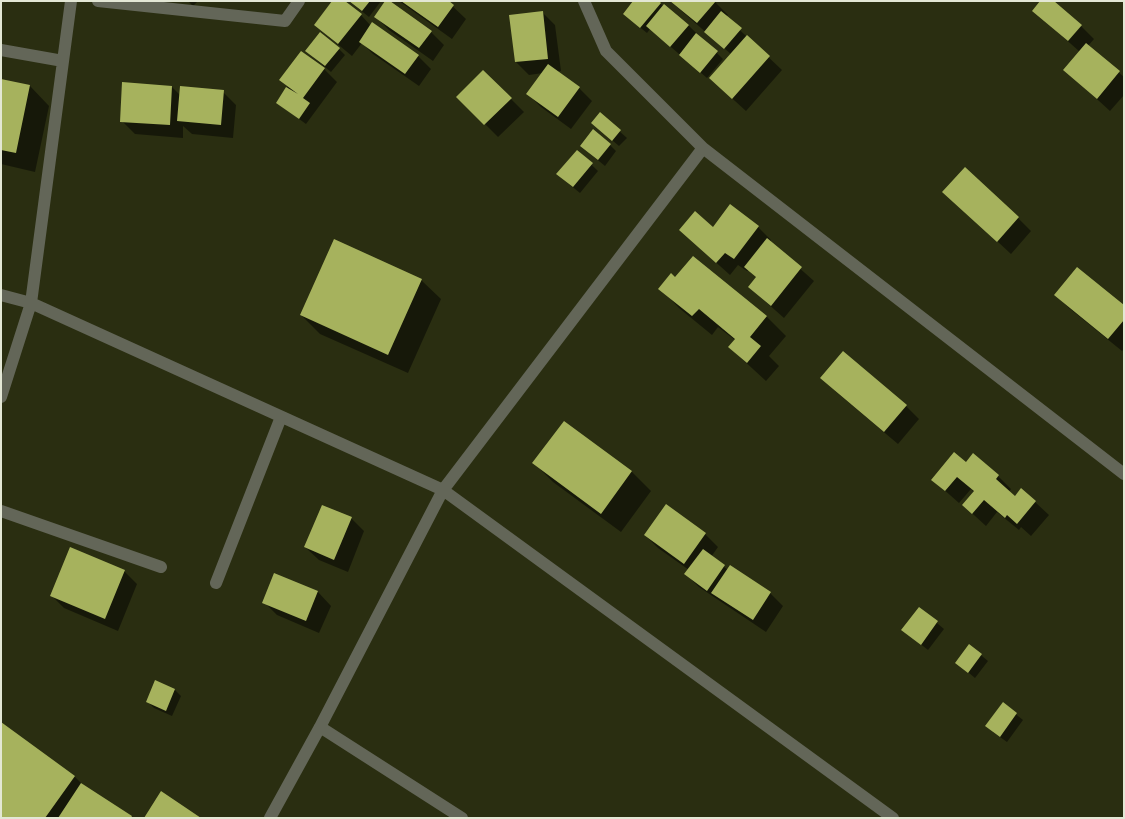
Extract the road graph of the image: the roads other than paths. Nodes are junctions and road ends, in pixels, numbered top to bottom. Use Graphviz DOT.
graph roads {
  1 [pos="71,1"];
  2 [pos="98,1"];
  3 [pos="299,1"];
  4 [pos="584,1"];
  5 [pos="1,50"];
  6 [pos="63,61"];
  7 [pos="703,148"];
  8 [pos="1,295"];
  9 [pos="31,303"];
  10 [pos="1,397"];
  11 [pos="281,416"];
  12 [pos="1124,474"];
  13 [pos="443,490"];
  14 [pos="1,511"];
  15 [pos="161,567"];
  16 [pos="216,583"];
  17 [pos="320,727"];
  18 [pos="270,818"];
  19 [pos="462,818"];
  20 [pos="893,818"];
  1 -- 6 [label="street"];
  2 -- 3 [label="street"];
  4 -- 7 [label="street"];
  5 -- 6 [label="street"];
  6 -- 9 [label="street"];
  7 -- 12 [label="street"];
  7 -- 13 [label="street"];
  8 -- 9 [label="street"];
  9 -- 10 [label="street"];
  9 -- 11 [label="street"];
  11 -- 13 [label="street"];
  11 -- 16 [label="street"];
  13 -- 17 [label="street"];
  13 -- 20 [label="street"];
  14 -- 15 [label="street"];
  17 -- 18 [label="street"];
  17 -- 19 [label="street"];
}
